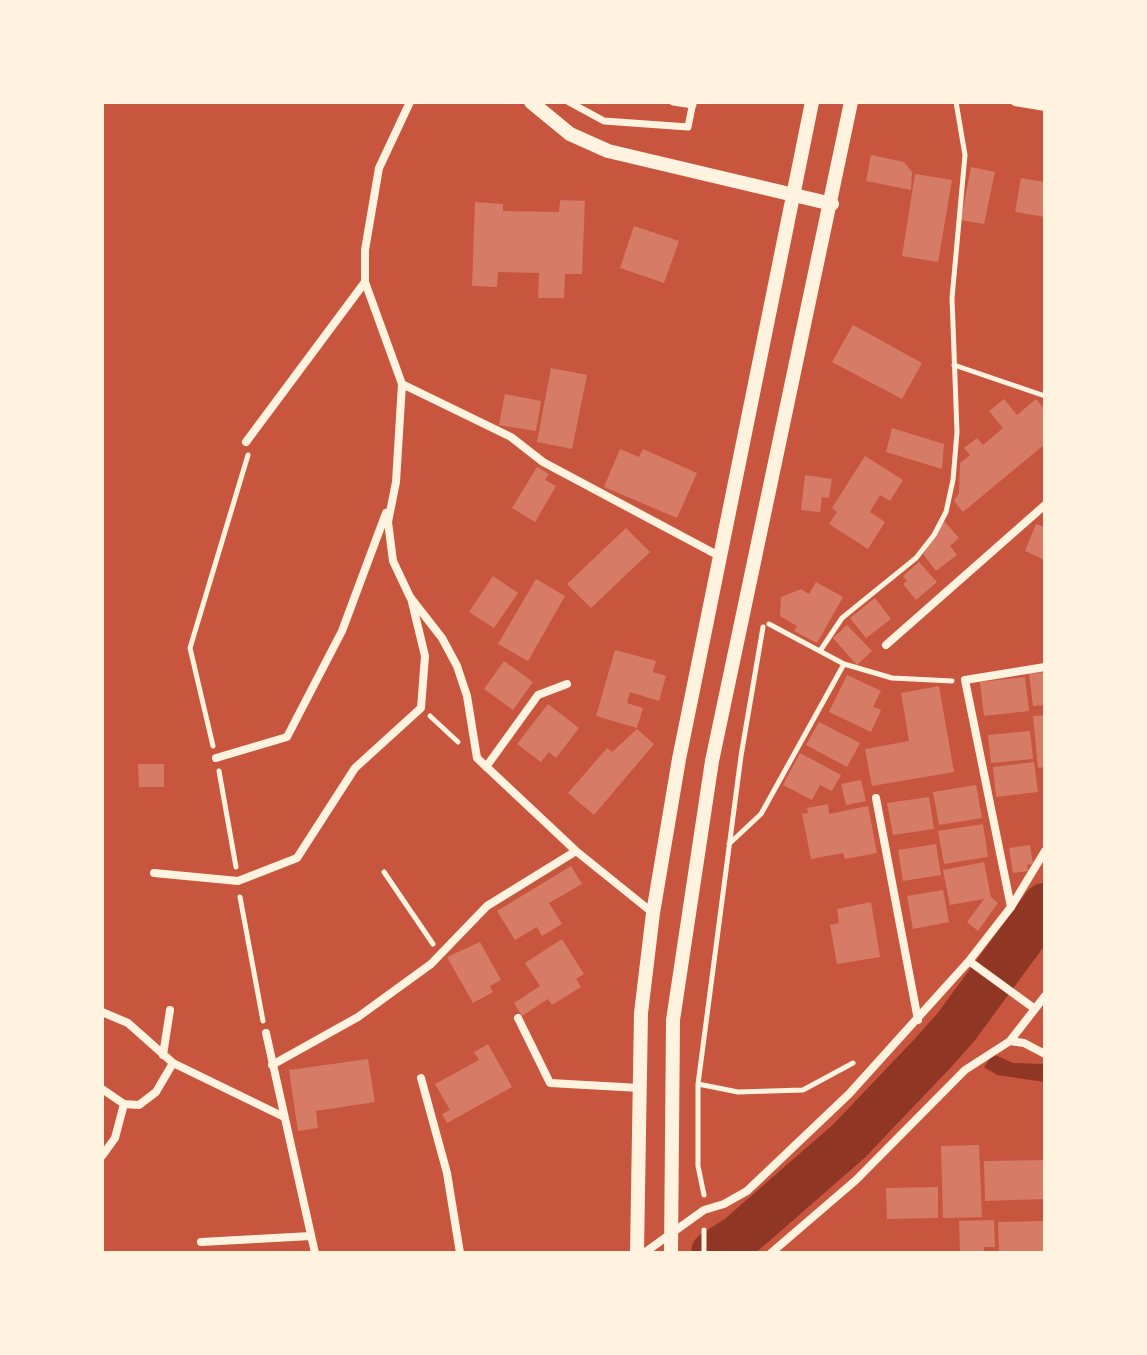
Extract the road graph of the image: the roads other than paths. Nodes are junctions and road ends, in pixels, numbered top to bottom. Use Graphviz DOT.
graph roads {
  1 [pos="410,102"];
  2 [pos="531,102"];
  3 [pos="569,102"];
  4 [pos="673,102"];
  5 [pos="812,102"];
  6 [pos="851,102"];
  7 [pos="1015,102"];
  8 [pos="693,104"];
  9 [pos="1045,107"];
  10 [pos="795,196"];
  11 [pos="832,204"];
  12 [pos="365,282"];
  13 [pos="402,384"];
  14 [pos="249,444"];
  15 [pos="390,501"];
  16 [pos="1045,505"];
  17 [pos="721,557"];
  18 [pos="410,597"];
  19 [pos="886,645"];
  20 [pos="1045,667"];
  21 [pos="567,684"];
  22 [pos="216,758"];
  23 [pos="486,767"];
  24 [pos="876,798"];
  25 [pos="576,851"];
  26 [pos="1045,851"];
  27 [pos="154,873"];
  28 [pos="1011,907"];
  29 [pos="653,913"];
  30 [pos="972,963"];
  31 [pos="1045,996"];
  32 [pos="1035,1009"];
  33 [pos="170,1010"];
  34 [pos="102,1012"];
  35 [pos="518,1018"];
  36 [pos="918,1020"];
  37 [pos="266,1033"];
  38 [pos="1010,1041"];
  39 [pos="1045,1054"];
  40 [pos="163,1055"];
  41 [pos="173,1063"];
  42 [pos="272,1065"];
  43 [pos="421,1078"];
  44 [pos="640,1088"];
  45 [pos="102,1089"];
  46 [pos="124,1104"];
  47 [pos="282,1116"];
  48 [pos="102,1156"];
  49 [pos="311,1236"];
  50 [pos="201,1242"];
  51 [pos="671,1245"];
  52 [pos="315,1253"];
  53 [pos="460,1253"];
  54 [pos="637,1253"];
  55 [pos="644,1253"];
  56 [pos="771,1253"];
  1 -- 12 [label="street"];
  2 -- 10 [label="street"];
  3 -- 8 [label="street"];
  4 -- 8 [label="street"];
  5 -- 10 [label="street"];
  6 -- 11 [label="street"];
  7 -- 9 [label="street"];
  10 -- 11 [label="street"];
  10 -- 17 [label="street"];
  11 -- 51 [label="street"];
  12 -- 13 [label="street"];
  12 -- 14 [label="street"];
  13 -- 15 [label="street"];
  13 -- 17 [label="street"];
  15 -- 18 [label="street"];
  15 -- 22 [label="street"];
  16 -- 19 [label="street"];
  17 -- 29 [label="street"];
  18 -- 23 [label="street"];
  18 -- 27 [label="street"];
  20 -- 28 [label="street"];
  21 -- 23 [label="street"];
  23 -- 25 [label="street"];
  24 -- 36 [label="street"];
  25 -- 29 [label="street"];
  25 -- 42 [label="street"];
  26 -- 28 [label="street"];
  28 -- 30 [label="street"];
  29 -- 44 [label="street"];
  30 -- 32 [label="street"];
  30 -- 36 [label="street"];
  31 -- 32 [label="street"];
  32 -- 38 [label="street"];
  33 -- 40 [label="street"];
  34 -- 40 [label="street"];
  35 -- 44 [label="street"];
  36 -- 51 [label="street"];
  37 -- 42 [label="street"];
  38 -- 39 [label="street"];
  38 -- 56 [label="street"];
  40 -- 41 [label="street"];
  41 -- 46 [label="street"];
  41 -- 47 [label="street"];
  42 -- 47 [label="street"];
  43 -- 53 [label="street"];
  44 -- 54 [label="street"];
  45 -- 46 [label="street"];
  46 -- 48 [label="street"];
  47 -- 49 [label="street"];
  49 -- 50 [label="street"];
  49 -- 52 [label="street"];
  51 -- 55 [label="street"];
}
